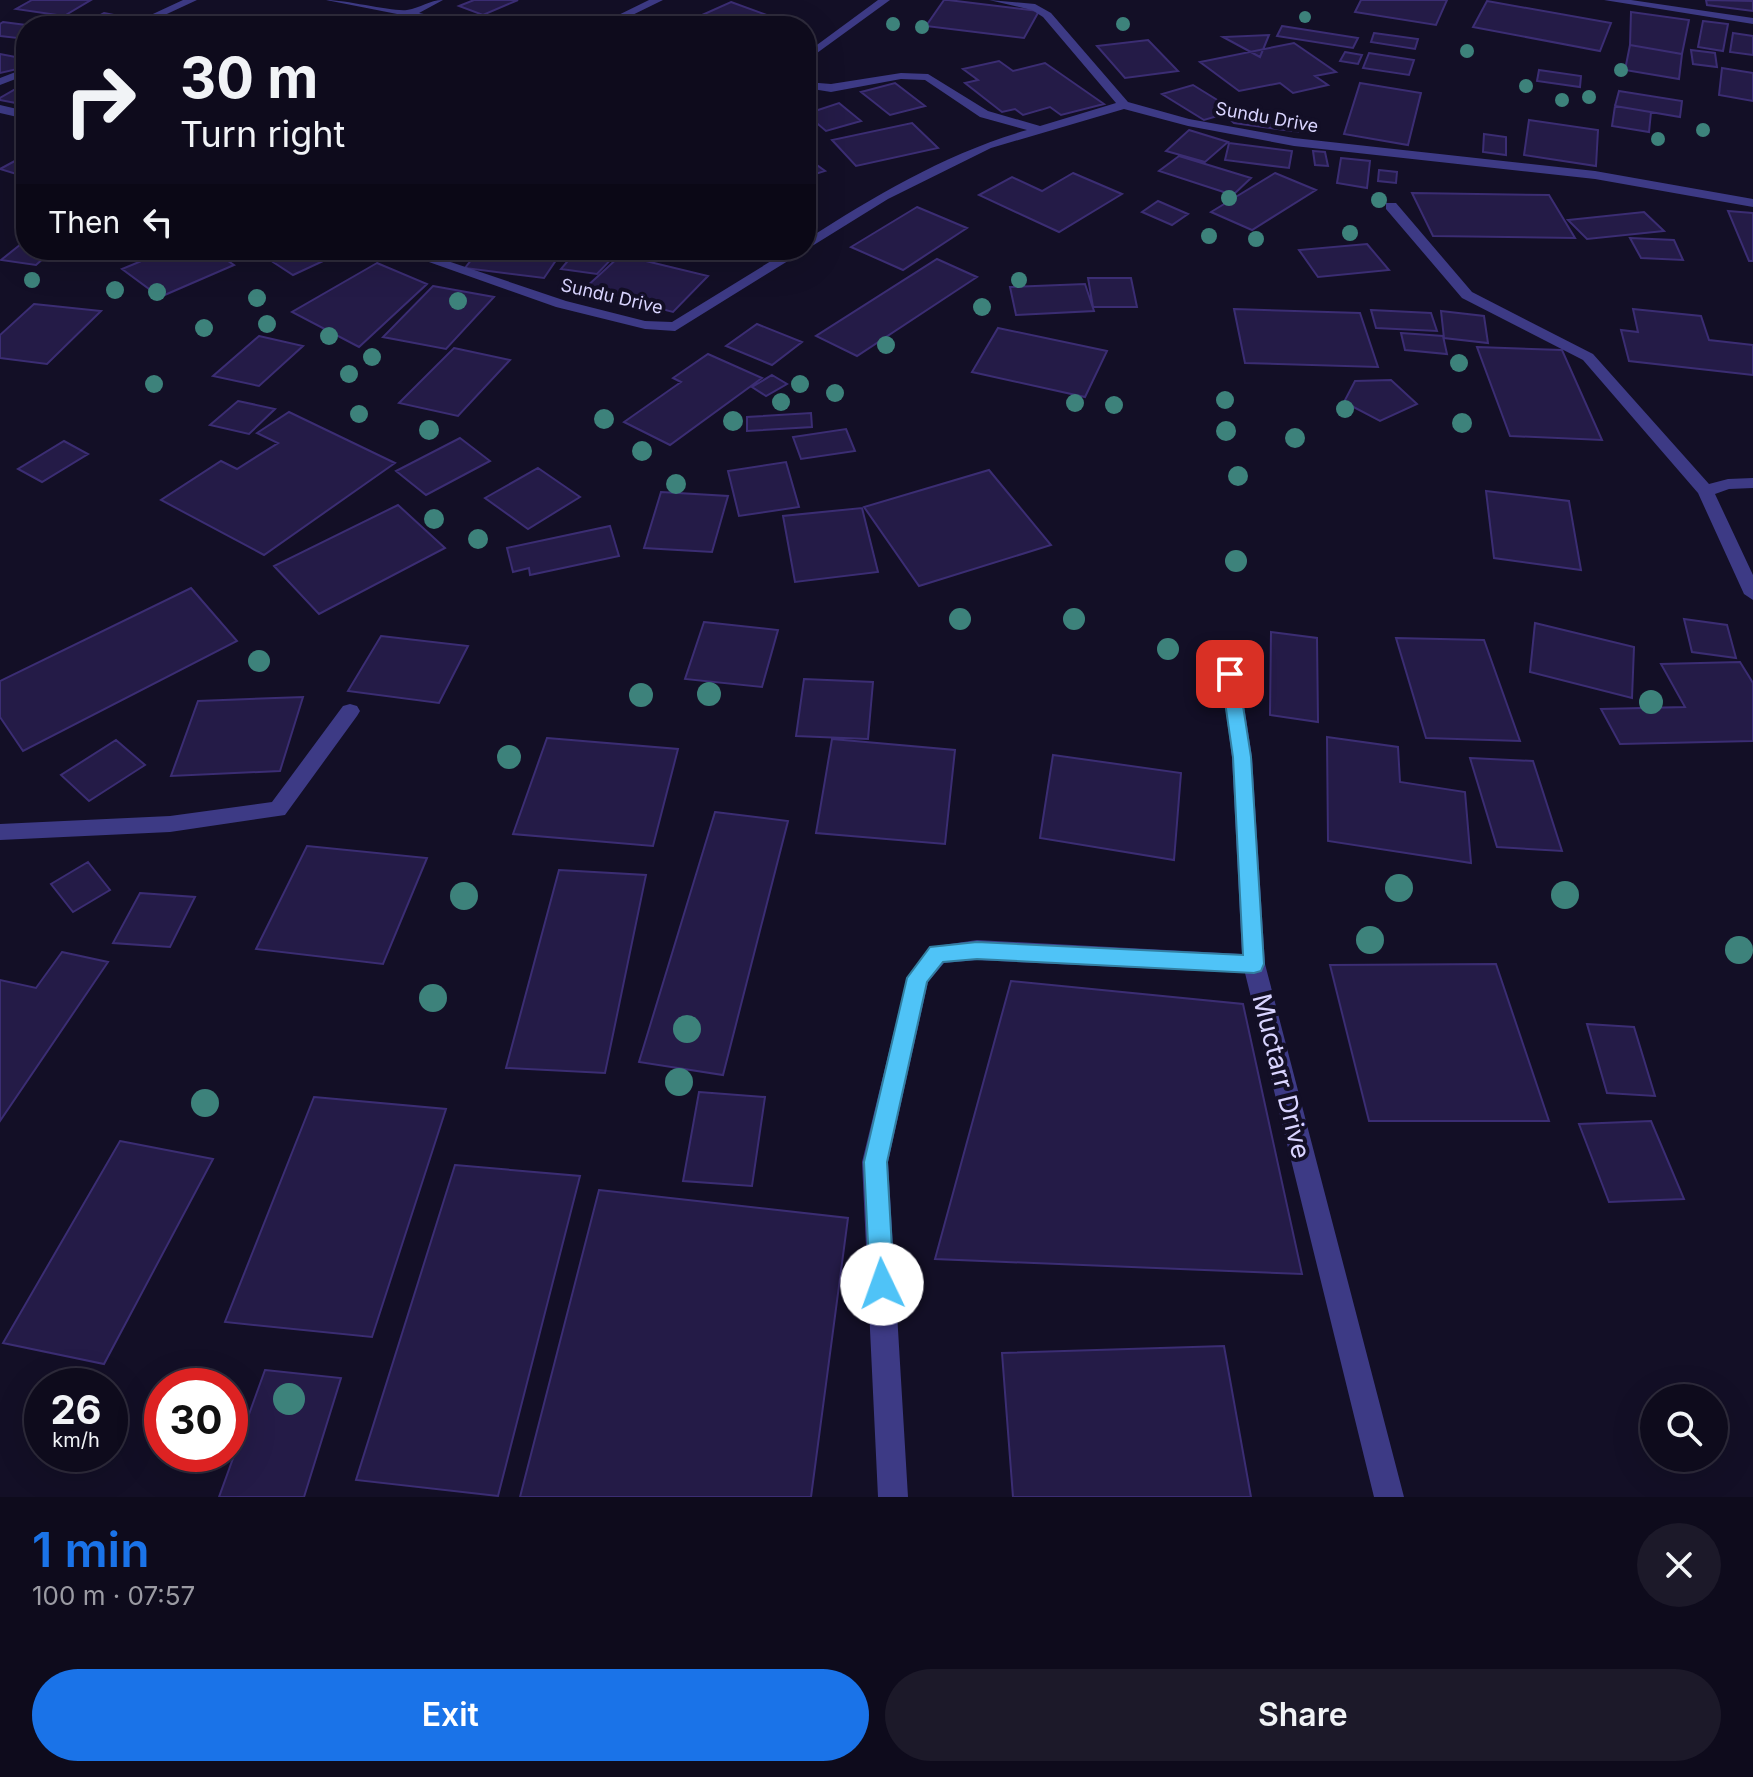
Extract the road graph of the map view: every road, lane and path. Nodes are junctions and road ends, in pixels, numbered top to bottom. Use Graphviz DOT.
graph roads {
  1 [pos="192,0"];
  2 [pos="331,0"];
  3 [pos="438,0"];
  4 [pos="658,0"];
  5 [pos="885,0"];
  6 [pos="994,0"];
  7 [pos="1609,0"];
  8 [pos="407,14"];
  9 [pos="155,16"];
  10 [pos="418,16"];
  11 [pos="623,16"];
  12 [pos="1753,21"];
  13 [pos="816,51"];
  14 [pos="816,86"];
  15 [pos="1124,105"];
  16 [pos="1039,129"];
  17 [pos="1753,203"];
  18 [pos="1391,206"];
  19 [pos="816,240"];
  20 [pos="431,260"];
  21 [pos="783,260"];
  22 [pos="1753,483"];
  23 [pos="1706,491"];
  24 [pos="1753,594"];
  25 [pos="1226,647"];
  26 [pos="350,711"];
  27 [pos="0,832"];
  28 [pos="1254,964"];
  29 [pos="893,1497"];
  30 [pos="1389,1497"];
  1 -- 9 [label="street"];
  2 -- 8 [label="street"];
  3 -- 8 [label="street"];
  4 -- 11 [label="street"];
  5 -- 13 [label="street"];
  6 -- 15 [label="street"];
  7 -- 12 [label="street"];
  8 -- 10 [label="street"];
  14 -- 16 [label="street"];
  15 -- 16 [label="street"];
  15 -- 17 [label="street, Sundu Drive"];
  16 -- 19 [label="street"];
  18 -- 23 [label="street"];
  20 -- 21 [label="street, Sundu Drive"];
  22 -- 23 [label="street"];
  23 -- 24 [label="street"];
  25 -- 28 [label="street, Muctarr Drive"];
  26 -- 27 [label="street"];
  28 -- 29 [label="street"];
  28 -- 30 [label="street, Muctarr Drive"];
}
